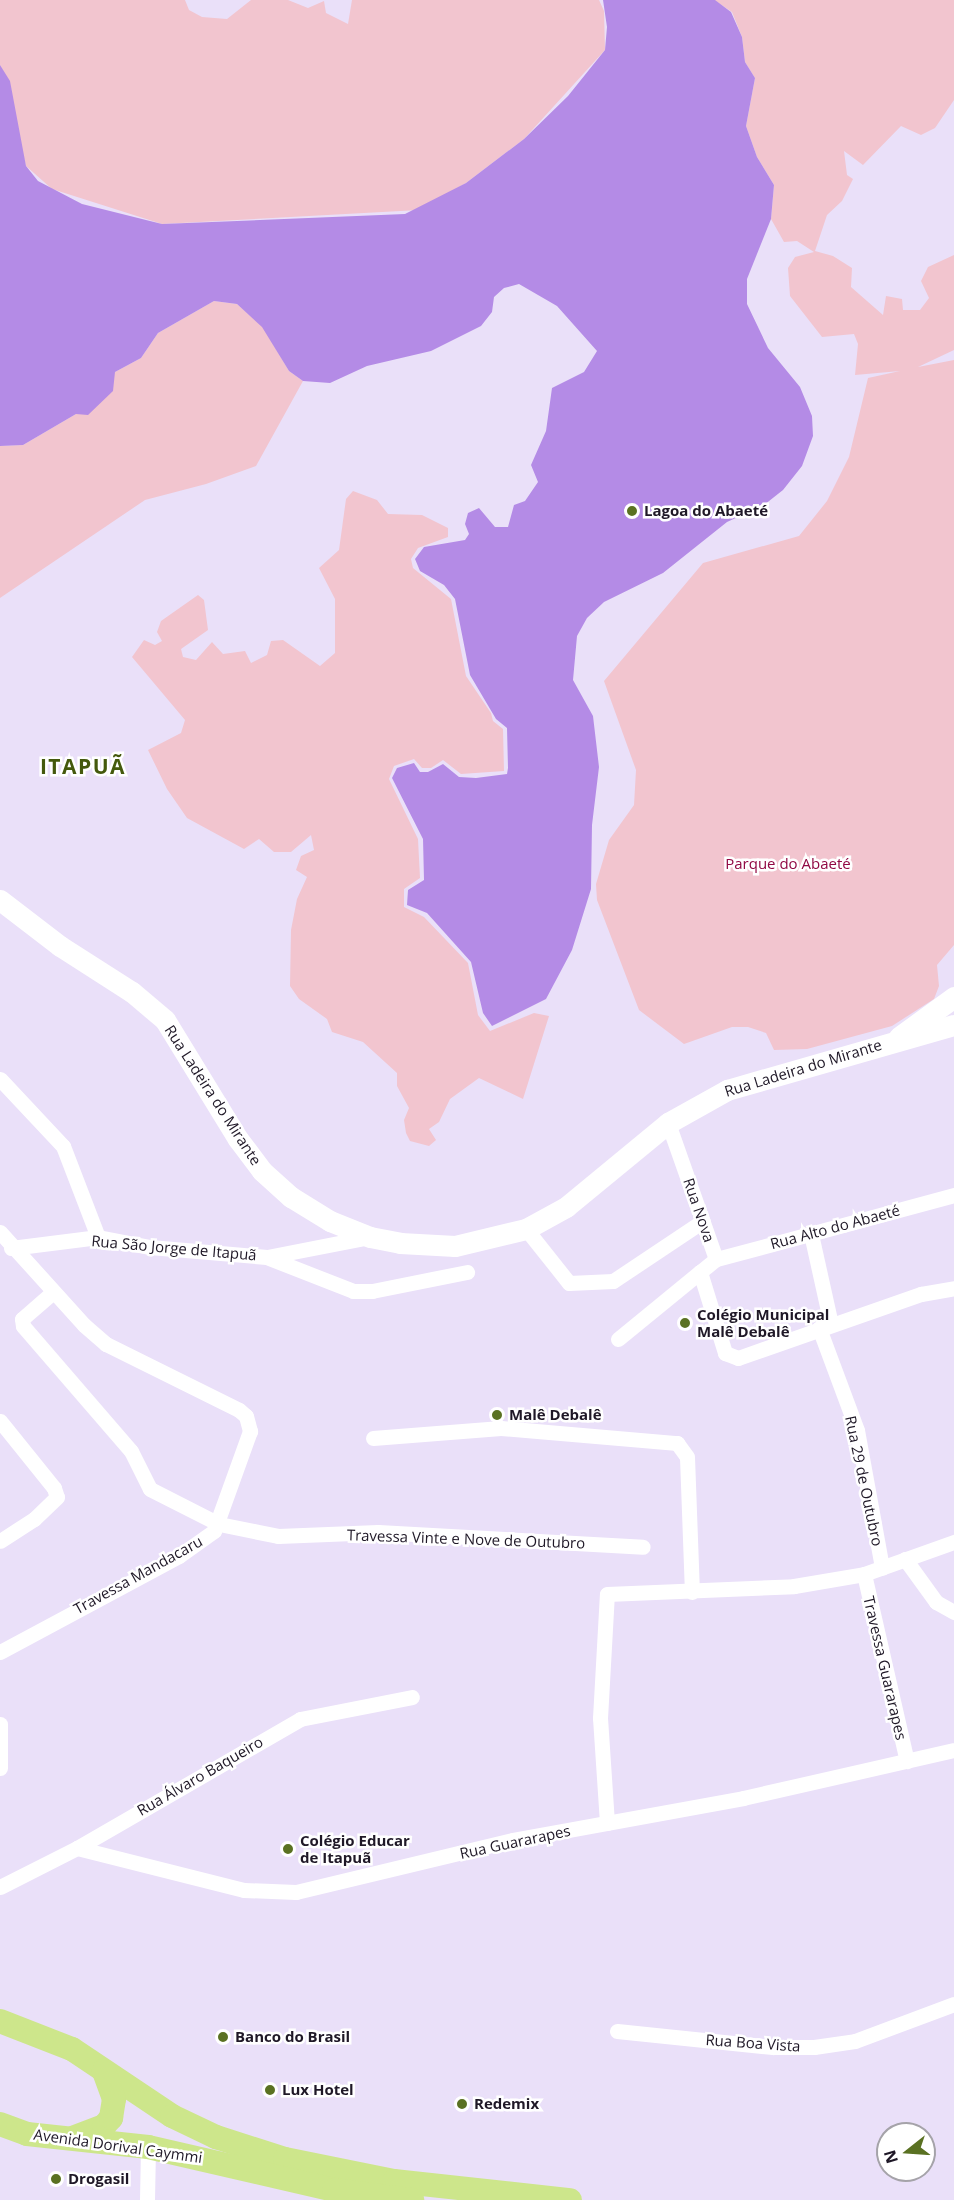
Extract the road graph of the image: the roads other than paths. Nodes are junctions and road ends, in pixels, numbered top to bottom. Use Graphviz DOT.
graph roads {
  1 [pos="0,900"];
  2 [pos="952,1002"];
  3 [pos="954,1025"];
  4 [pos="895,1040"];
  5 [pos="0,1079"];
  6 [pos="668,1123"];
  7 [pos="954,1195"];
  8 [pos="703,1221"];
  9 [pos="526,1229"];
  10 [pos="0,1232"];
  11 [pos="811,1234"];
  12 [pos="98,1237"];
  13 [pos="370,1238"];
  14 [pos="12,1248"];
  15 [pos="267,1257"];
  16 [pos="716,1259"];
  17 [pos="467,1272"];
  18 [pos="700,1272"];
  19 [pos="954,1288"];
  20 [pos="53,1292"];
  21 [pos="825,1326"];
  22 [pos="618,1339"];
  23 [pos="0,1421"];
  24 [pos="373,1438"];
  25 [pos="219,1524"];
  26 [pos="0,1541"];
  27 [pos="954,1542"];
  28 [pos="643,1547"];
  29 [pos="905,1560"];
  30 [pos="882,1568"];
  31 [pos="864,1574"];
  32 [pos="692,1592"];
  33 [pos="954,1612"];
  34 [pos="0,1652"];
  35 [pos="412,1697"];
  36 [pos="0,1724"];
  37 [pos="954,1750"];
  38 [pos="907,1761"];
  39 [pos="0,1768"];
  40 [pos="607,1823"];
  41 [pos="77,1848"];
  42 [pos="0,1887"];
  43 [pos="954,2004"];
  44 [pos="0,2021"];
  45 [pos="617,2031"];
  46 [pos="104,2071"];
  47 [pos="0,2124"];
  48 [pos="64,2140"];
  49 [pos="148,2147"];
  50 [pos="147,2200"];
  51 [pos="412,2200"];
  52 [pos="570,2200"];
  1 -- 13 [label="street, Rua Ladeira do Mirante"];
  2 -- 4 [label="street, Rua Ladeira do Mirante"];
  3 -- 4 [label="street, Rua Ladeira do Mirante"];
  4 -- 6 [label="street, Rua Ladeira do Mirante"];
  5 -- 12 [label="street"];
  6 -- 8 [label="street, Rua Nova"];
  6 -- 9 [label="street, Rua Ladeira do Mirante"];
  7 -- 11 [label="street, Rua Alto do Abaeté"];
  8 -- 9 [label="street"];
  8 -- 16 [label="street, Rua Nova"];
  9 -- 13 [label="street, Rua Ladeira do Mirante"];
  10 -- 14 [label="street"];
  11 -- 16 [label="street, Rua Alto do Abaeté"];
  11 -- 21 [label="street"];
  12 -- 14 [label="street, Rua São Jorge de Itapuã"];
  12 -- 15 [label="street, Rua São Jorge de Itapuã"];
  13 -- 15 [label="street, Rua São Jorge de Itapuã"];
  14 -- 20 [label="street"];
  15 -- 17 [label="street"];
  16 -- 18 [label="street, Rua Nova"];
  18 -- 21 [label="street"];
  18 -- 22 [label="street, Rua Nova"];
  19 -- 21 [label="street"];
  20 -- 25 [label="street, Travessa Vinte e Nove de Outubro"];
  20 -- 25 [label="street"];
  21 -- 30 [label="street, Rua 29 de Outubro"];
  23 -- 26 [label="street"];
  24 -- 32 [label="street"];
  25 -- 28 [label="street, Travessa Vinte e Nove de Outubro"];
  25 -- 34 [label="street, Travessa Mandacaru"];
  27 -- 29 [label="street, Rua 29 de Outubro"];
  29 -- 30 [label="street, Rua 29 de Outubro"];
  29 -- 33 [label="street"];
  30 -- 31 [label="street, Rua 29 de Outubro"];
  31 -- 32 [label="street, Rua 29 de Outubro"];
  31 -- 38 [label="street, Travessa Guararapes"];
  32 -- 40 [label="street, Rua 29 de Outubro"];
  35 -- 41 [label="street, Rua Álvaro Baqueiro"];
  36 -- 39 [label="street"];
  37 -- 38 [label="street, Rua Guararapes"];
  38 -- 40 [label="street, Rua Guararapes"];
  40 -- 41 [label="street, Rua Guararapes"];
  41 -- 42 [label="street, Rua Álvaro Baqueiro"];
  43 -- 45 [label="street, Rua Boa Vista"];
  44 -- 46 [label="main road, Avenida Dorival Caymmi"];
  46 -- 48 [label="main road"];
  46 -- 52 [label="main road, Avenida Dorival Caymmi"];
  47 -- 48 [label="main road, Avenida Dorival Caymmi"];
  48 -- 49 [label="main road, Avenida Dorival Caymmi"];
  49 -- 50 [label="street"];
  49 -- 51 [label="main road, Avenida Dorival Caymmi"];
}
